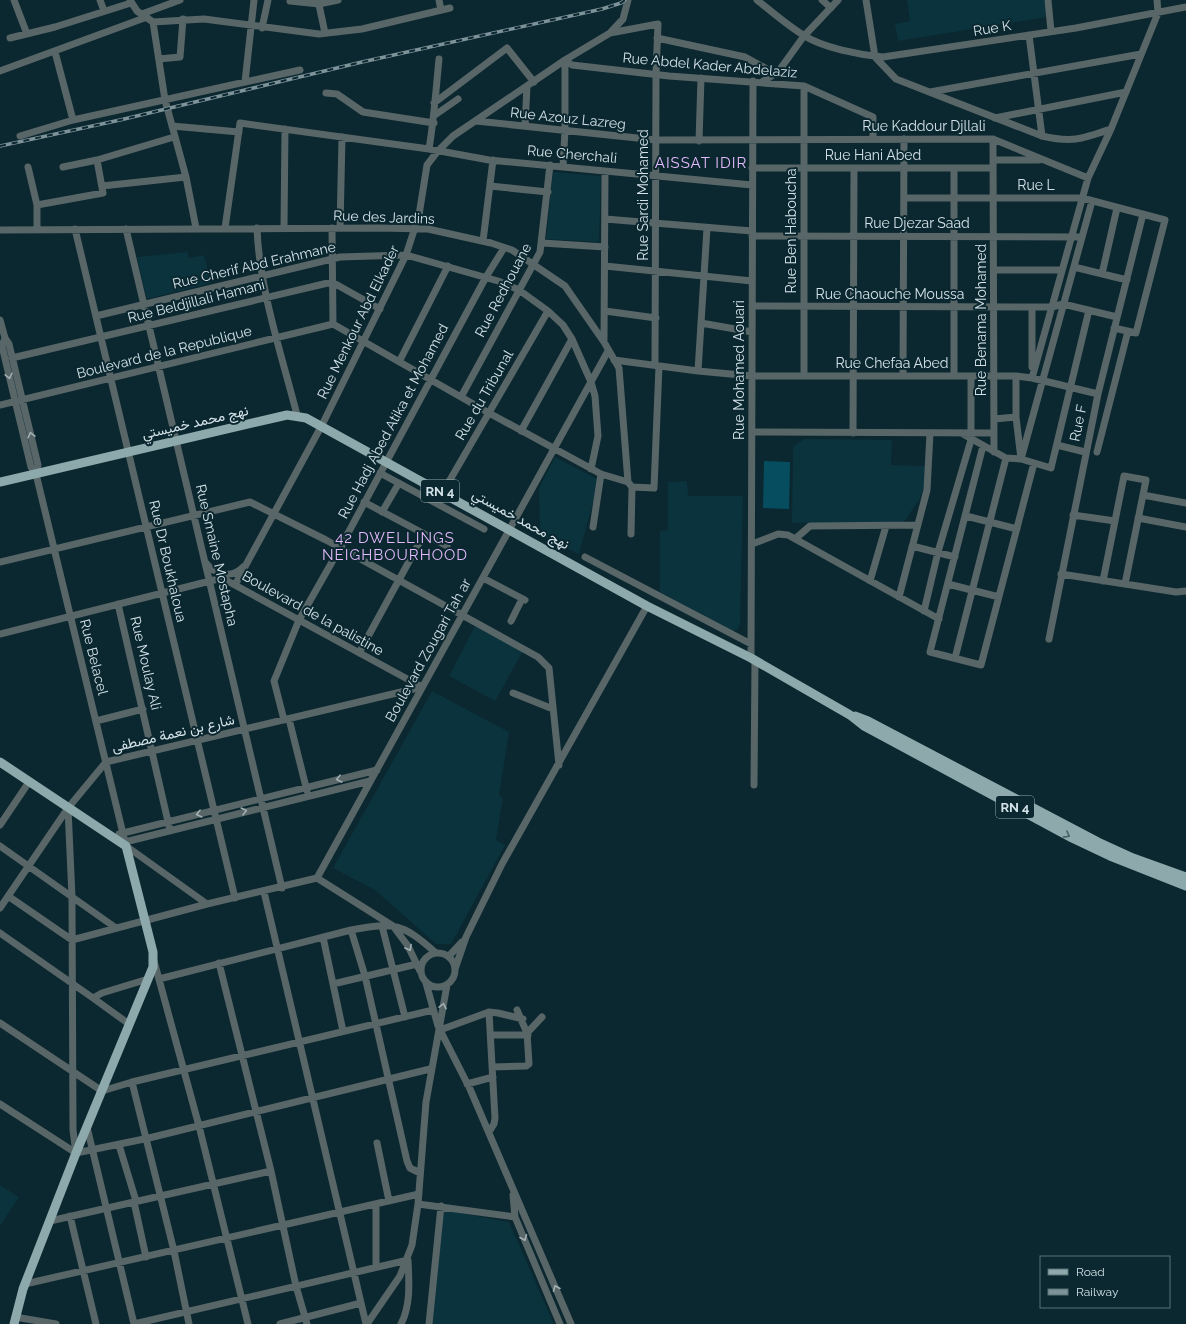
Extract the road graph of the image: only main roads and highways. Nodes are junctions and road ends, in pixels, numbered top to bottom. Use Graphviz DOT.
graph roads {
  1 [pos="0,482"];
  2 [pos="850,715"];
  3 [pos="0,762"];
  4 [pos="1186,877"];
  5 [pos="1186,886"];
  6 [pos="15,1321"];
  1 -- 2 [label="main road, نهج محمد خميستي / RN 4"];
  2 -- 4 [label="main road, RN 4"];
  2 -- 5 [label="main road, RN 4, one-way"];
  3 -- 6 [label="main road"];
}
